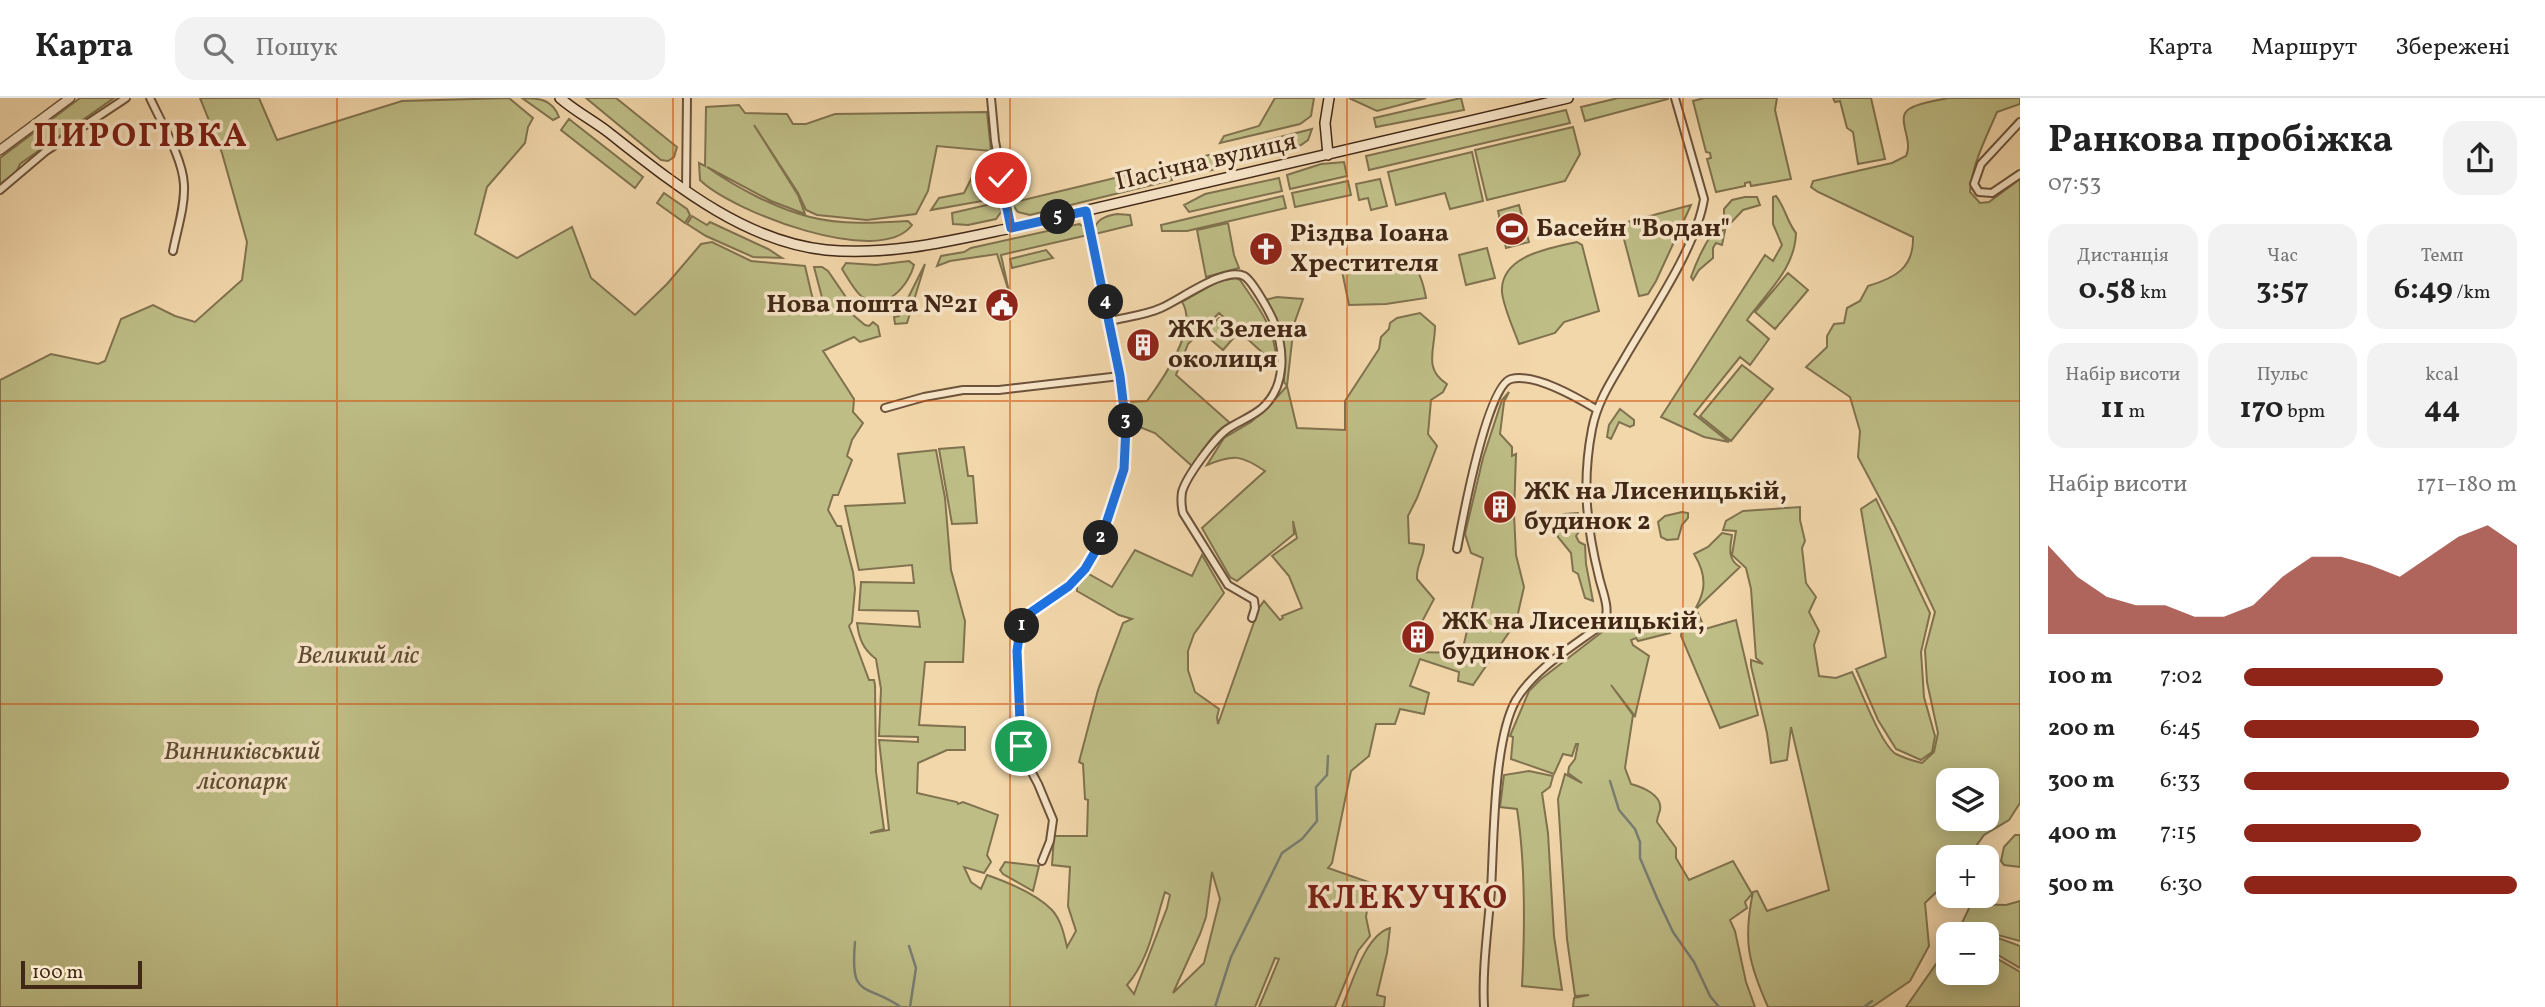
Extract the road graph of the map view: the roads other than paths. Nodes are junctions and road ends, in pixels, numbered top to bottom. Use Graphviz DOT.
graph roads {
  1 [pos="70,98"];
  2 [pos="127,98"];
  3 [pos="150,98"];
  4 [pos="560,98"];
  5 [pos="687,98"];
  6 [pos="991,98"];
  7 [pos="1329,98"];
  8 [pos="1568,98"];
  9 [pos="1675,98"];
  10 [pos="2020,122"];
  11 [pos="0,150"];
  12 [pos="1328,155"];
  13 [pos="2020,174"];
  14 [pos="0,190"];
  15 [pos="687,190"];
  16 [pos="1086,211"];
  17 [pos="1011,228"];
  18 [pos="173,251"];
  19 [pos="1110,321"];
  20 [pos="1120,376"];
  21 [pos="885,408"];
  22 [pos="1596,409"];
  23 [pos="1457,549"];
  24 [pos="1252,618"];
  25 [pos="1042,861"];
  26 [pos="1483,1007"];
  1 -- 11 [label="street"];
  2 -- 14 [label="street"];
  3 -- 18 [label="street"];
  4 -- 15 [label="main road, Пасічна вулиця"];
  5 -- 15 [label="street"];
  6 -- 17 [label="street"];
  7 -- 12 [label="main road"];
  8 -- 12 [label="main road, Пасічна вулиця"];
  9 -- 22 [label="street"];
  10 -- 13 [label="street"];
  12 -- 16 [label="main road, Пасічна вулиця"];
  15 -- 17 [label="main road, Пасічна вулиця"];
  16 -- 17 [label="main road, Пасічна вулиця"];
  16 -- 19 [label="street"];
  19 -- 20 [label="street"];
  19 -- 24 [label="street"];
  20 -- 21 [label="street"];
  20 -- 25 [label="street"];
  22 -- 23 [label="street"];
  22 -- 26 [label="street"];
}
